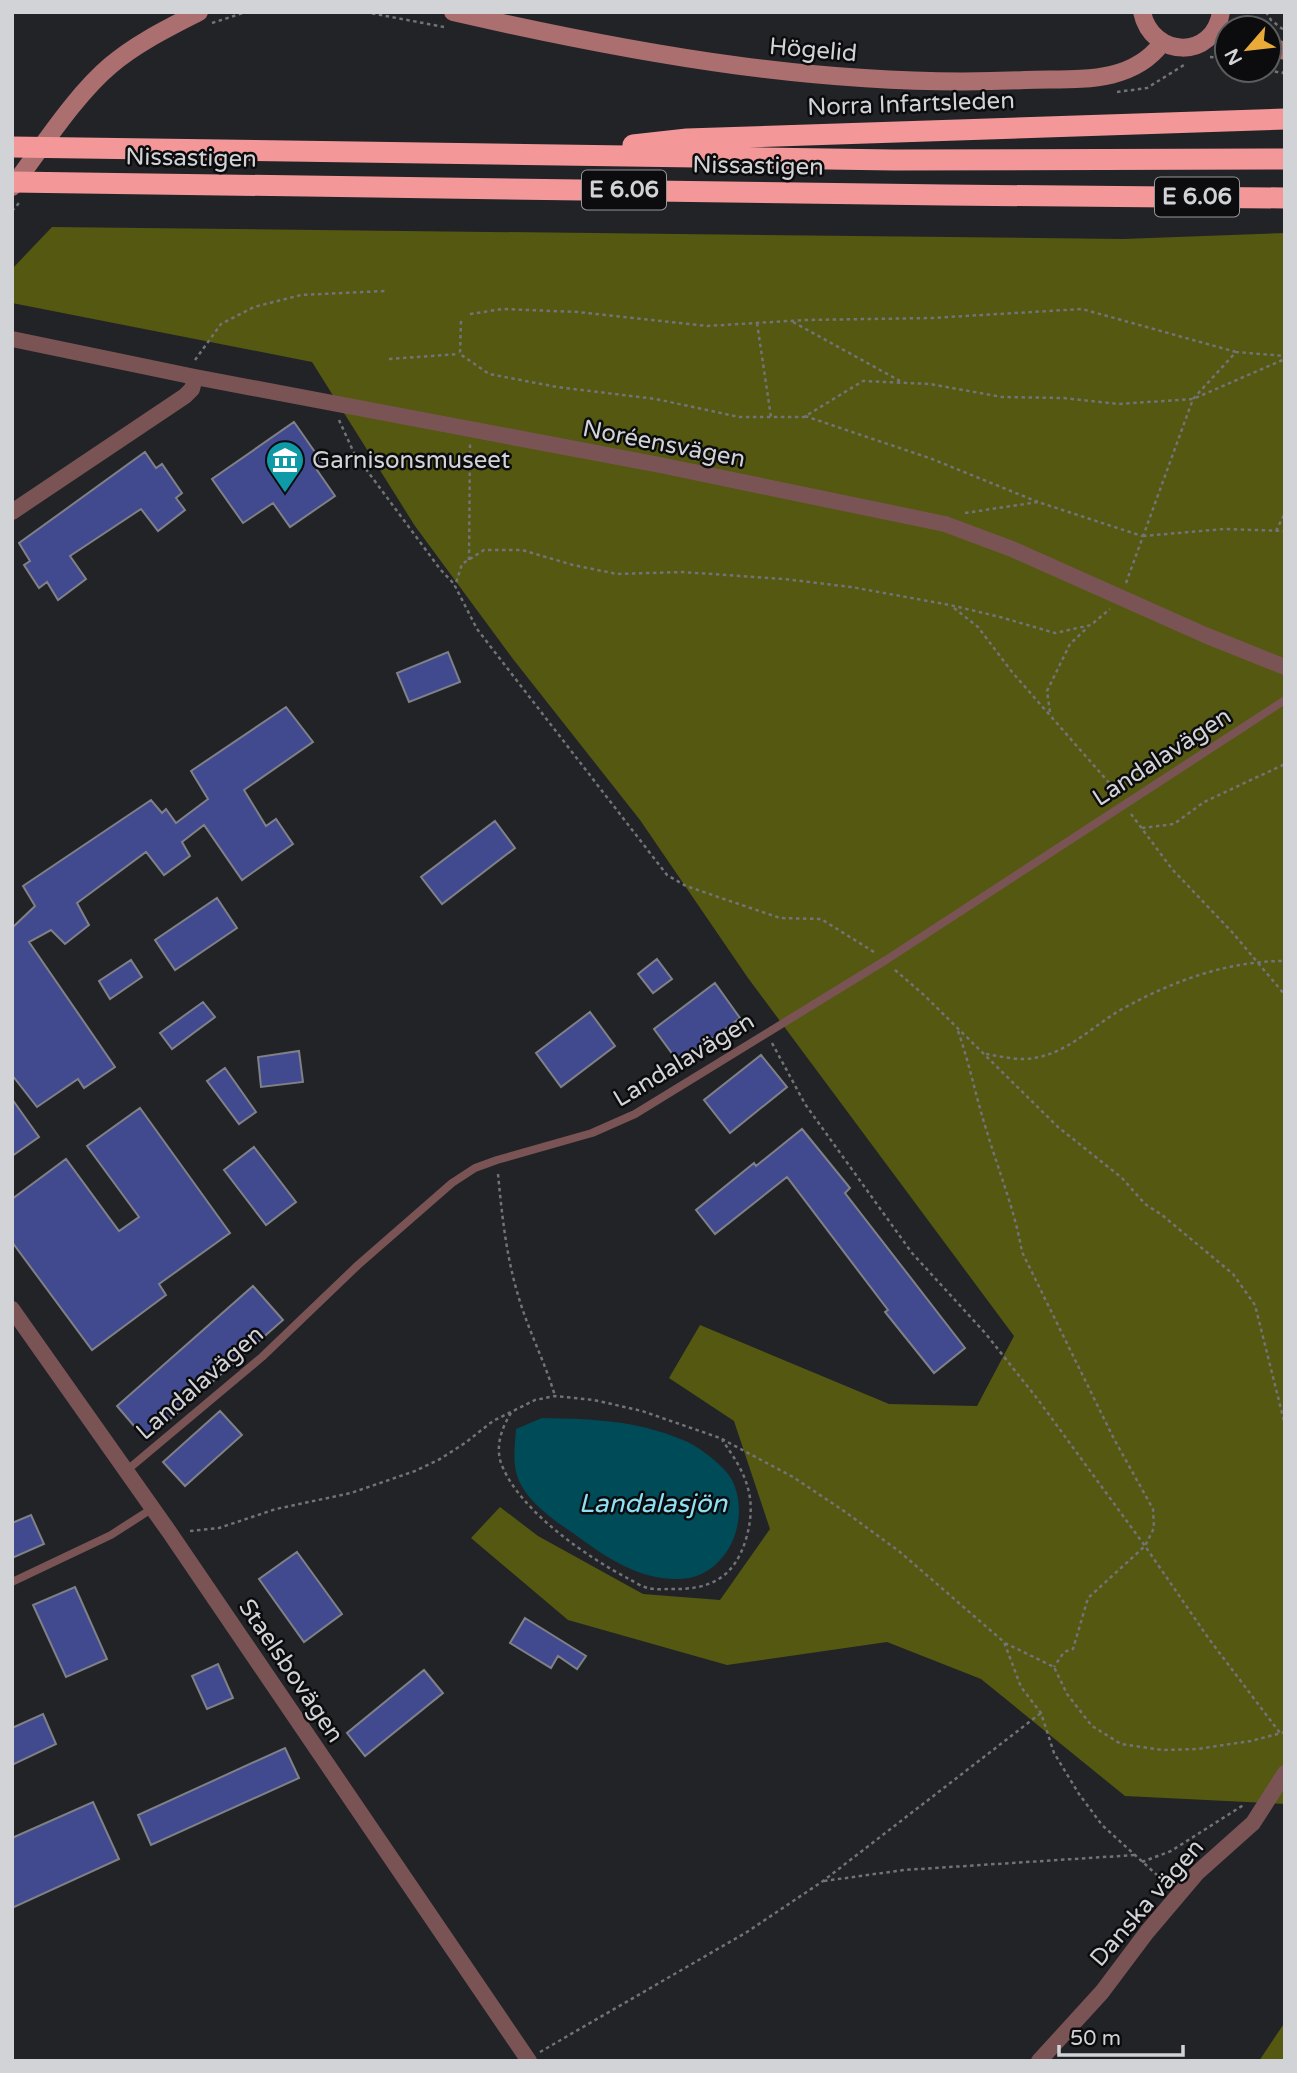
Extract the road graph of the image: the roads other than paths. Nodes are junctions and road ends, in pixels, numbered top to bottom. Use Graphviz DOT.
graph roads {
  1 [pos="199,12"];
  2 [pos="453,12"];
  3 [pos="1142,12"];
  4 [pos="485,16"];
  5 [pos="1213,33"];
  6 [pos="1163,43"];
  7 [pos="1285,119"];
  8 [pos="12,147"];
  9 [pos="541,154"];
  10 [pos="1285,159"];
  11 [pos="12,184"];
  12 [pos="1285,184"];
  13 [pos="1251,198"];
  14 [pos="1285,198"];
  15 [pos="12,339"];
  16 [pos="190,376"];
  17 [pos="12,512"];
  18 [pos="1285,667"];
  19 [pos="1285,699"];
  20 [pos="12,1309"];
  21 [pos="126,1471"];
  22 [pos="153,1508"];
  23 [pos="12,1582"];
  24 [pos="1285,1773"];
  25 [pos="528,2060"];
  26 [pos="1039,2061"];
  1 -- 11 [label="street"];
  2 -- 4 [label="street, Högelid"];
  3 -- 6 [label="street"];
  4 -- 6 [label="street, Högelid"];
  5 -- 6 [label="street"];
  7 -- 9 [label="highway, Norra Infartsleden / E 6.06"];
  8 -- 9 [label="highway, Nissastigen / E 6.06"];
  9 -- 10 [label="highway, E 6.06"];
  11 -- 13 [label="highway, Nissastigen / E 6.06"];
  12 -- 13 [label="highway"];
  13 -- 14 [label="highway, E 6.06"];
  15 -- 16 [label="street, Noréensvägen"];
  16 -- 17 [label="street"];
  16 -- 18 [label="street, Noréensvägen"];
  19 -- 21 [label="lane, Landalavägen"];
  20 -- 21 [label="street, Staelsbovägen"];
  21 -- 22 [label="street, Staelsbovägen"];
  22 -- 23 [label="lane"];
  22 -- 25 [label="street, Staelsbovägen"];
  24 -- 26 [label="street, Danska vägen"];
}
